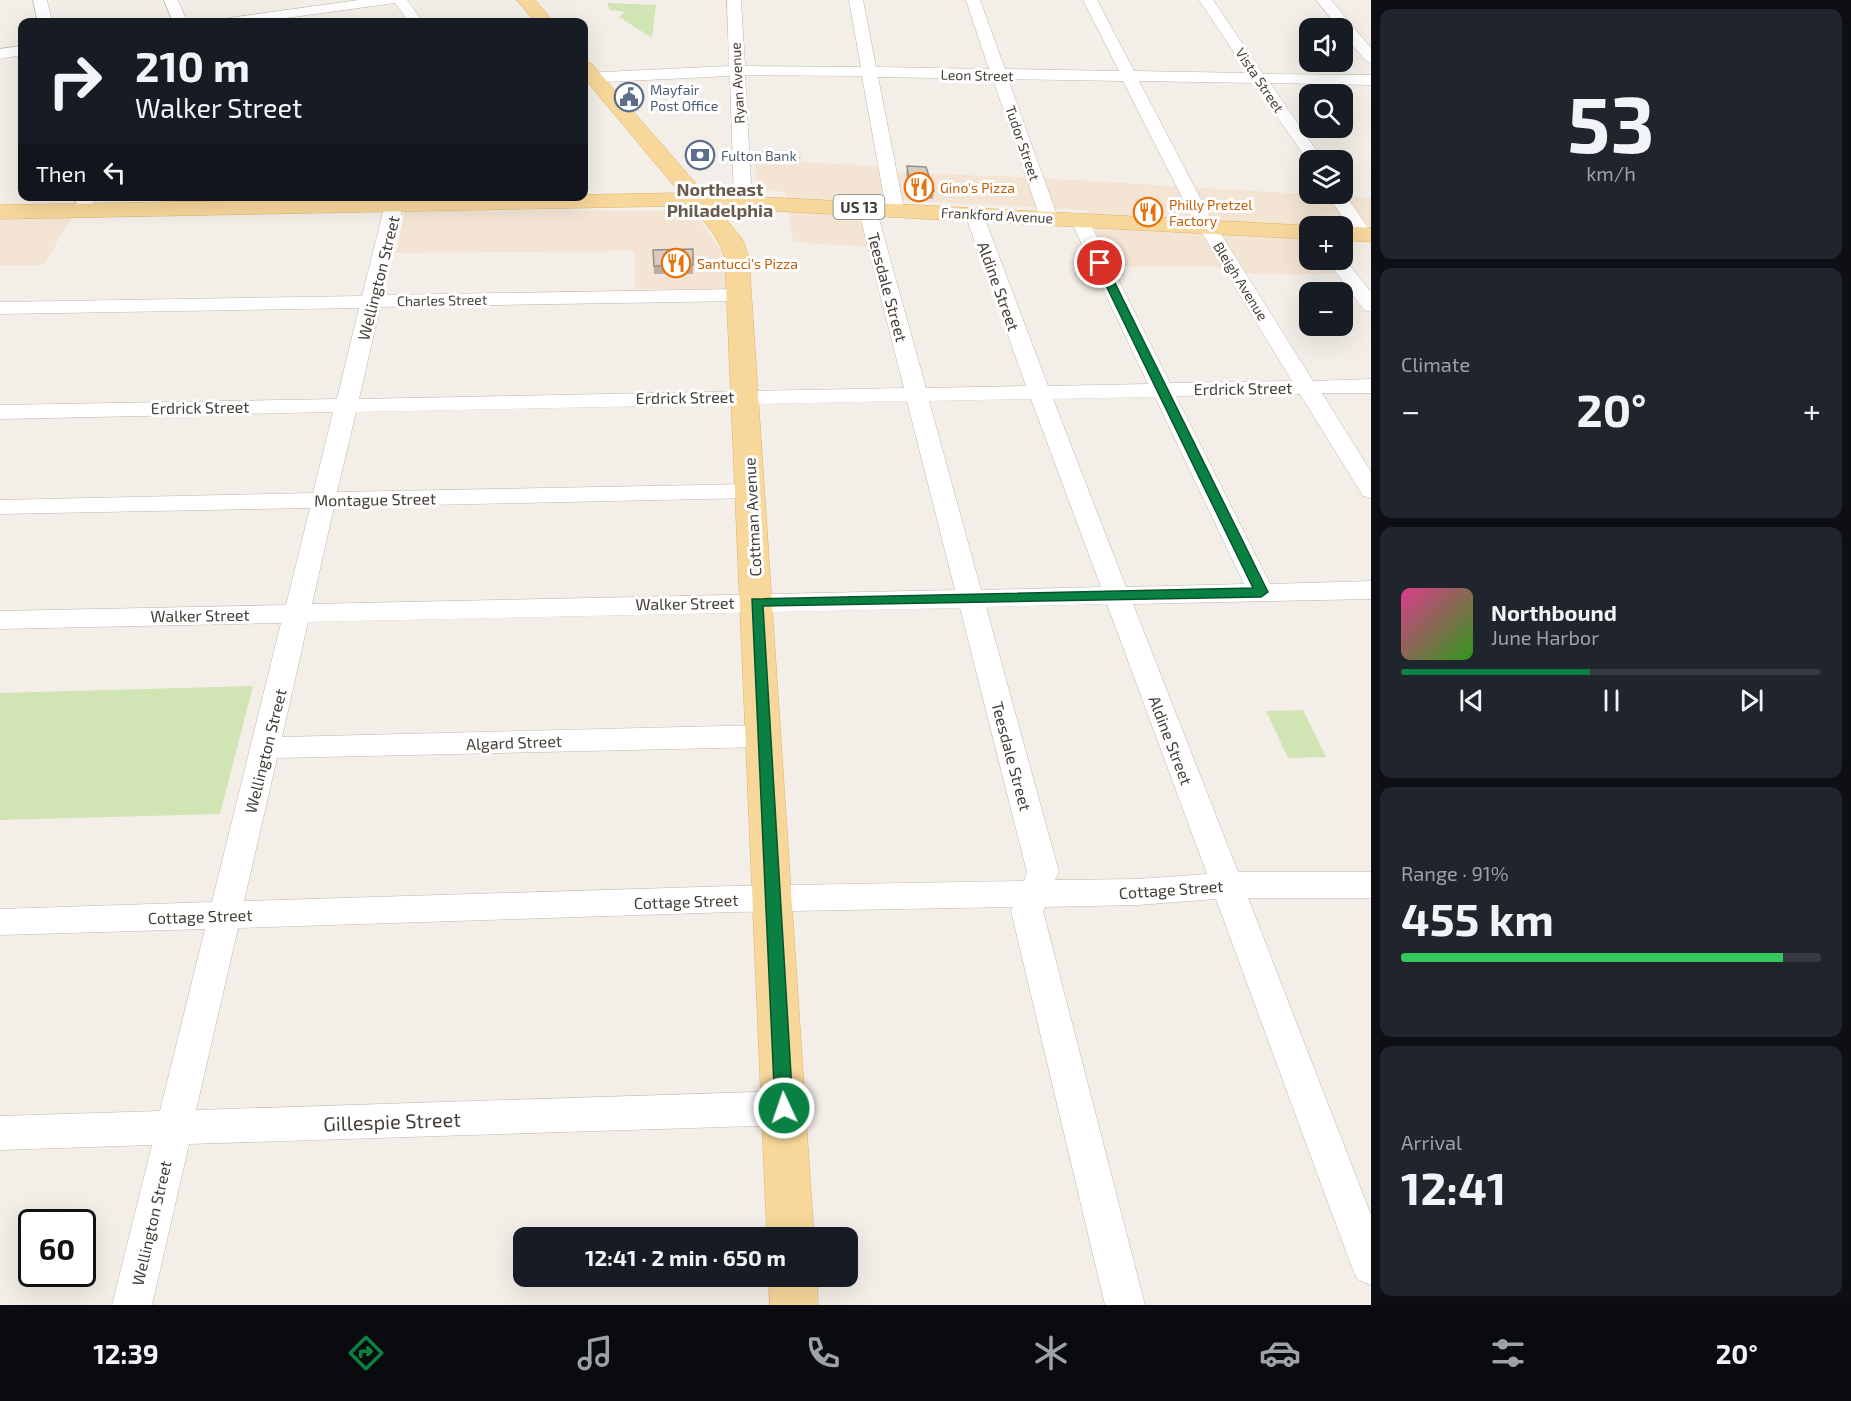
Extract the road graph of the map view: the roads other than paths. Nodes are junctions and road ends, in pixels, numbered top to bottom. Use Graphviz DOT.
graph roads {
  1 [pos="40,0"];
  2 [pos="171,0"];
  3 [pos="390,0"];
  4 [pos="399,0"];
  5 [pos="526,0"];
  6 [pos="734,0"];
  7 [pos="856,0"];
  8 [pos="973,0"];
  9 [pos="1090,0"];
  10 [pos="1206,0"];
  11 [pos="1323,0"];
  12 [pos="296,12"];
  13 [pos="44,18"];
  14 [pos="178,18"];
  15 [pos="256,18"];
  16 [pos="413,18"];
  17 [pos="542,18"];
  18 [pos="18,52"];
  19 [pos="0,54"];
  20 [pos="1371,58"];
  21 [pos="737,71"];
  22 [pos="870,72"];
  23 [pos="588,74"];
  24 [pos="999,75"];
  25 [pos="588,76"];
  26 [pos="1129,77"];
  27 [pos="1259,79"];
  28 [pos="1371,80"];
  29 [pos="1307,150"];
  30 [pos="588,199"];
  31 [pos="698,200"];
  32 [pos="249,201"];
  33 [pos="396,201"];
  34 [pos="743,201"];
  35 [pos="85,203"];
  36 [pos="1342,204"];
  37 [pos="881,208"];
  38 [pos="0,212"];
  39 [pos="974,214"];
  40 [pos="1049,218"];
  41 [pos="1079,219"];
  42 [pos="1207,226"];
  43 [pos="1299,230"];
  44 [pos="1359,234"];
  45 [pos="736,253"];
  46 [pos="1344,270"];
  47 [pos="740,296"];
  48 [pos="373,301"];
  49 [pos="1371,306"];
  50 [pos="0,308"];
  51 [pos="1306,386"];
  52 [pos="1371,386"];
  53 [pos="1161,389"];
  54 [pos="1039,391"];
  55 [pos="916,393"];
  56 [pos="745,396"];
  57 [pos="347,404"];
  58 [pos="0,412"];
  59 [pos="751,491"];
  60 [pos="1371,491"];
  61 [pos="325,500"];
  62 [pos="0,507"];
  63 [pos="1371,590"];
  64 [pos="1261,592"];
  65 [pos="1115,595"];
  66 [pos="970,598"];
  67 [pos="756,602"];
  68 [pos="298,612"];
  69 [pos="0,620"];
  70 [pos="763,736"];
  71 [pos="265,748"];
  72 [pos="1228,885"];
  73 [pos="1371,885"];
  74 [pos="1034,895"];
  75 [pos="773,898"];
  76 [pos="225,915"];
  77 [pos="0,922"];
  78 [pos="784,1108"];
  79 [pos="174,1128"];
  80 [pos="0,1133"];
  81 [pos="790,1227"];
  82 [pos="1371,1265"];
  83 [pos="793,1287"];
  84 [pos="132,1305"];
  85 [pos="794,1305"];
  86 [pos="1125,1305"];
  1 -- 13 [label="street"];
  2 -- 14 [label="street"];
  3 -- 12 [label="street"];
  4 -- 16 [label="street"];
  5 -- 17 [label="main road"];
  6 -- 21 [label="street, Ryan Avenue"];
  7 -- 22 [label="street"];
  8 -- 24 [label="street, Tudor Street"];
  9 -- 26 [label="street, Bleigh Avenue"];
  10 -- 27 [label="street, Vista Street"];
  11 -- 20 [label="street"];
  12 -- 15 [label="street"];
  18 -- 19 [label="street"];
  21 -- 22 [label="street, Leon Street"];
  21 -- 23 [label="street, Leon Street"];
  21 -- 34 [label="street, Ryan Avenue"];
  22 -- 24 [label="street, Leon Street"];
  22 -- 37 [label="street"];
  24 -- 26 [label="street, Leon Street"];
  24 -- 40 [label="street, Tudor Street"];
  25 -- 31 [label="main road, Cottman Avenue"];
  26 -- 27 [label="street, Leon Street"];
  26 -- 42 [label="street, Bleigh Avenue"];
  27 -- 28 [label="street, Leon Street"];
  27 -- 29 [label="street, Vista Street"];
  30 -- 31 [label="main road, Frankford Avenue / US 13"];
  31 -- 34 [label="main road, Frankford Avenue / US 13"];
  31 -- 45 [label="main road, Cottman Avenue"];
  32 -- 35 [label="main road, Frankford Avenue / US 13"];
  33 -- 48 [label="street, Wellington Street"];
  34 -- 37 [label="main road, Frankford Avenue / US 13"];
  34 -- 45 [label="main road"];
  35 -- 38 [label="main road, Frankford Avenue / US 13"];
  36 -- 44 [label="street"];
  37 -- 39 [label="main road, Frankford Avenue / US 13"];
  37 -- 55 [label="street, Teesdale Street"];
  39 -- 40 [label="main road, Frankford Avenue / US 13"];
  39 -- 54 [label="street, Aldine Street"];
  40 -- 41 [label="main road, Frankford Avenue / US 13"];
  41 -- 42 [label="main road, Frankford Avenue / US 13"];
  41 -- 53 [label="street"];
  42 -- 43 [label="main road, Frankford Avenue / US 13"];
  42 -- 51 [label="street, Bleigh Avenue"];
  45 -- 47 [label="main road, Cottman Avenue"];
  46 -- 49 [label="street"];
  47 -- 48 [label="street, Charles Street"];
  47 -- 56 [label="main road, Cottman Avenue"];
  48 -- 50 [label="street, Charles Street"];
  48 -- 57 [label="street, Wellington Street"];
  51 -- 52 [label="street, Erdrick Street"];
  51 -- 53 [label="street, Erdrick Street"];
  51 -- 60 [label="street, Bleigh Avenue"];
  53 -- 54 [label="street, Erdrick Street"];
  53 -- 64 [label="street"];
  54 -- 55 [label="street, Erdrick Street"];
  54 -- 65 [label="street, Aldine Street"];
  55 -- 56 [label="street, Erdrick Street"];
  55 -- 66 [label="street, Teesdale Street"];
  56 -- 57 [label="street, Erdrick Street"];
  56 -- 59 [label="main road, Cottman Avenue"];
  57 -- 58 [label="street, Erdrick Street"];
  57 -- 61 [label="street, Wellington Street"];
  59 -- 61 [label="street, Montague Street"];
  59 -- 67 [label="main road, Cottman Avenue"];
  61 -- 62 [label="street, Montague Street"];
  61 -- 68 [label="street, Wellington Street"];
  63 -- 64 [label="street, Walker Street"];
  64 -- 65 [label="street, Walker Street"];
  65 -- 66 [label="street, Walker Street"];
  65 -- 72 [label="street, Aldine Street"];
  66 -- 67 [label="street, Walker Street"];
  66 -- 74 [label="street, Teesdale Street"];
  67 -- 68 [label="street, Walker Street"];
  67 -- 70 [label="main road, Cottman Avenue"];
  68 -- 69 [label="street, Walker Street"];
  68 -- 71 [label="street, Wellington Street"];
  70 -- 71 [label="street, Algard Street"];
  70 -- 75 [label="main road, Cottman Avenue"];
  71 -- 76 [label="street, Wellington Street"];
  72 -- 73 [label="street, Cottage Street"];
  72 -- 74 [label="street, Cottage Street"];
  72 -- 82 [label="street, Aldine Street"];
  74 -- 75 [label="street, Cottage Street"];
  74 -- 86 [label="street, Teesdale Street"];
  75 -- 76 [label="street, Cottage Street"];
  75 -- 78 [label="main road, Cottman Avenue"];
  76 -- 77 [label="street, Cottage Street"];
  76 -- 79 [label="street, Wellington Street"];
  78 -- 79 [label="street, Gillespie Street"];
  78 -- 81 [label="main road, Cottman Avenue"];
  79 -- 80 [label="street, Gillespie Street"];
  79 -- 84 [label="street, Wellington Street"];
  83 -- 85 [label="main road"];
}
